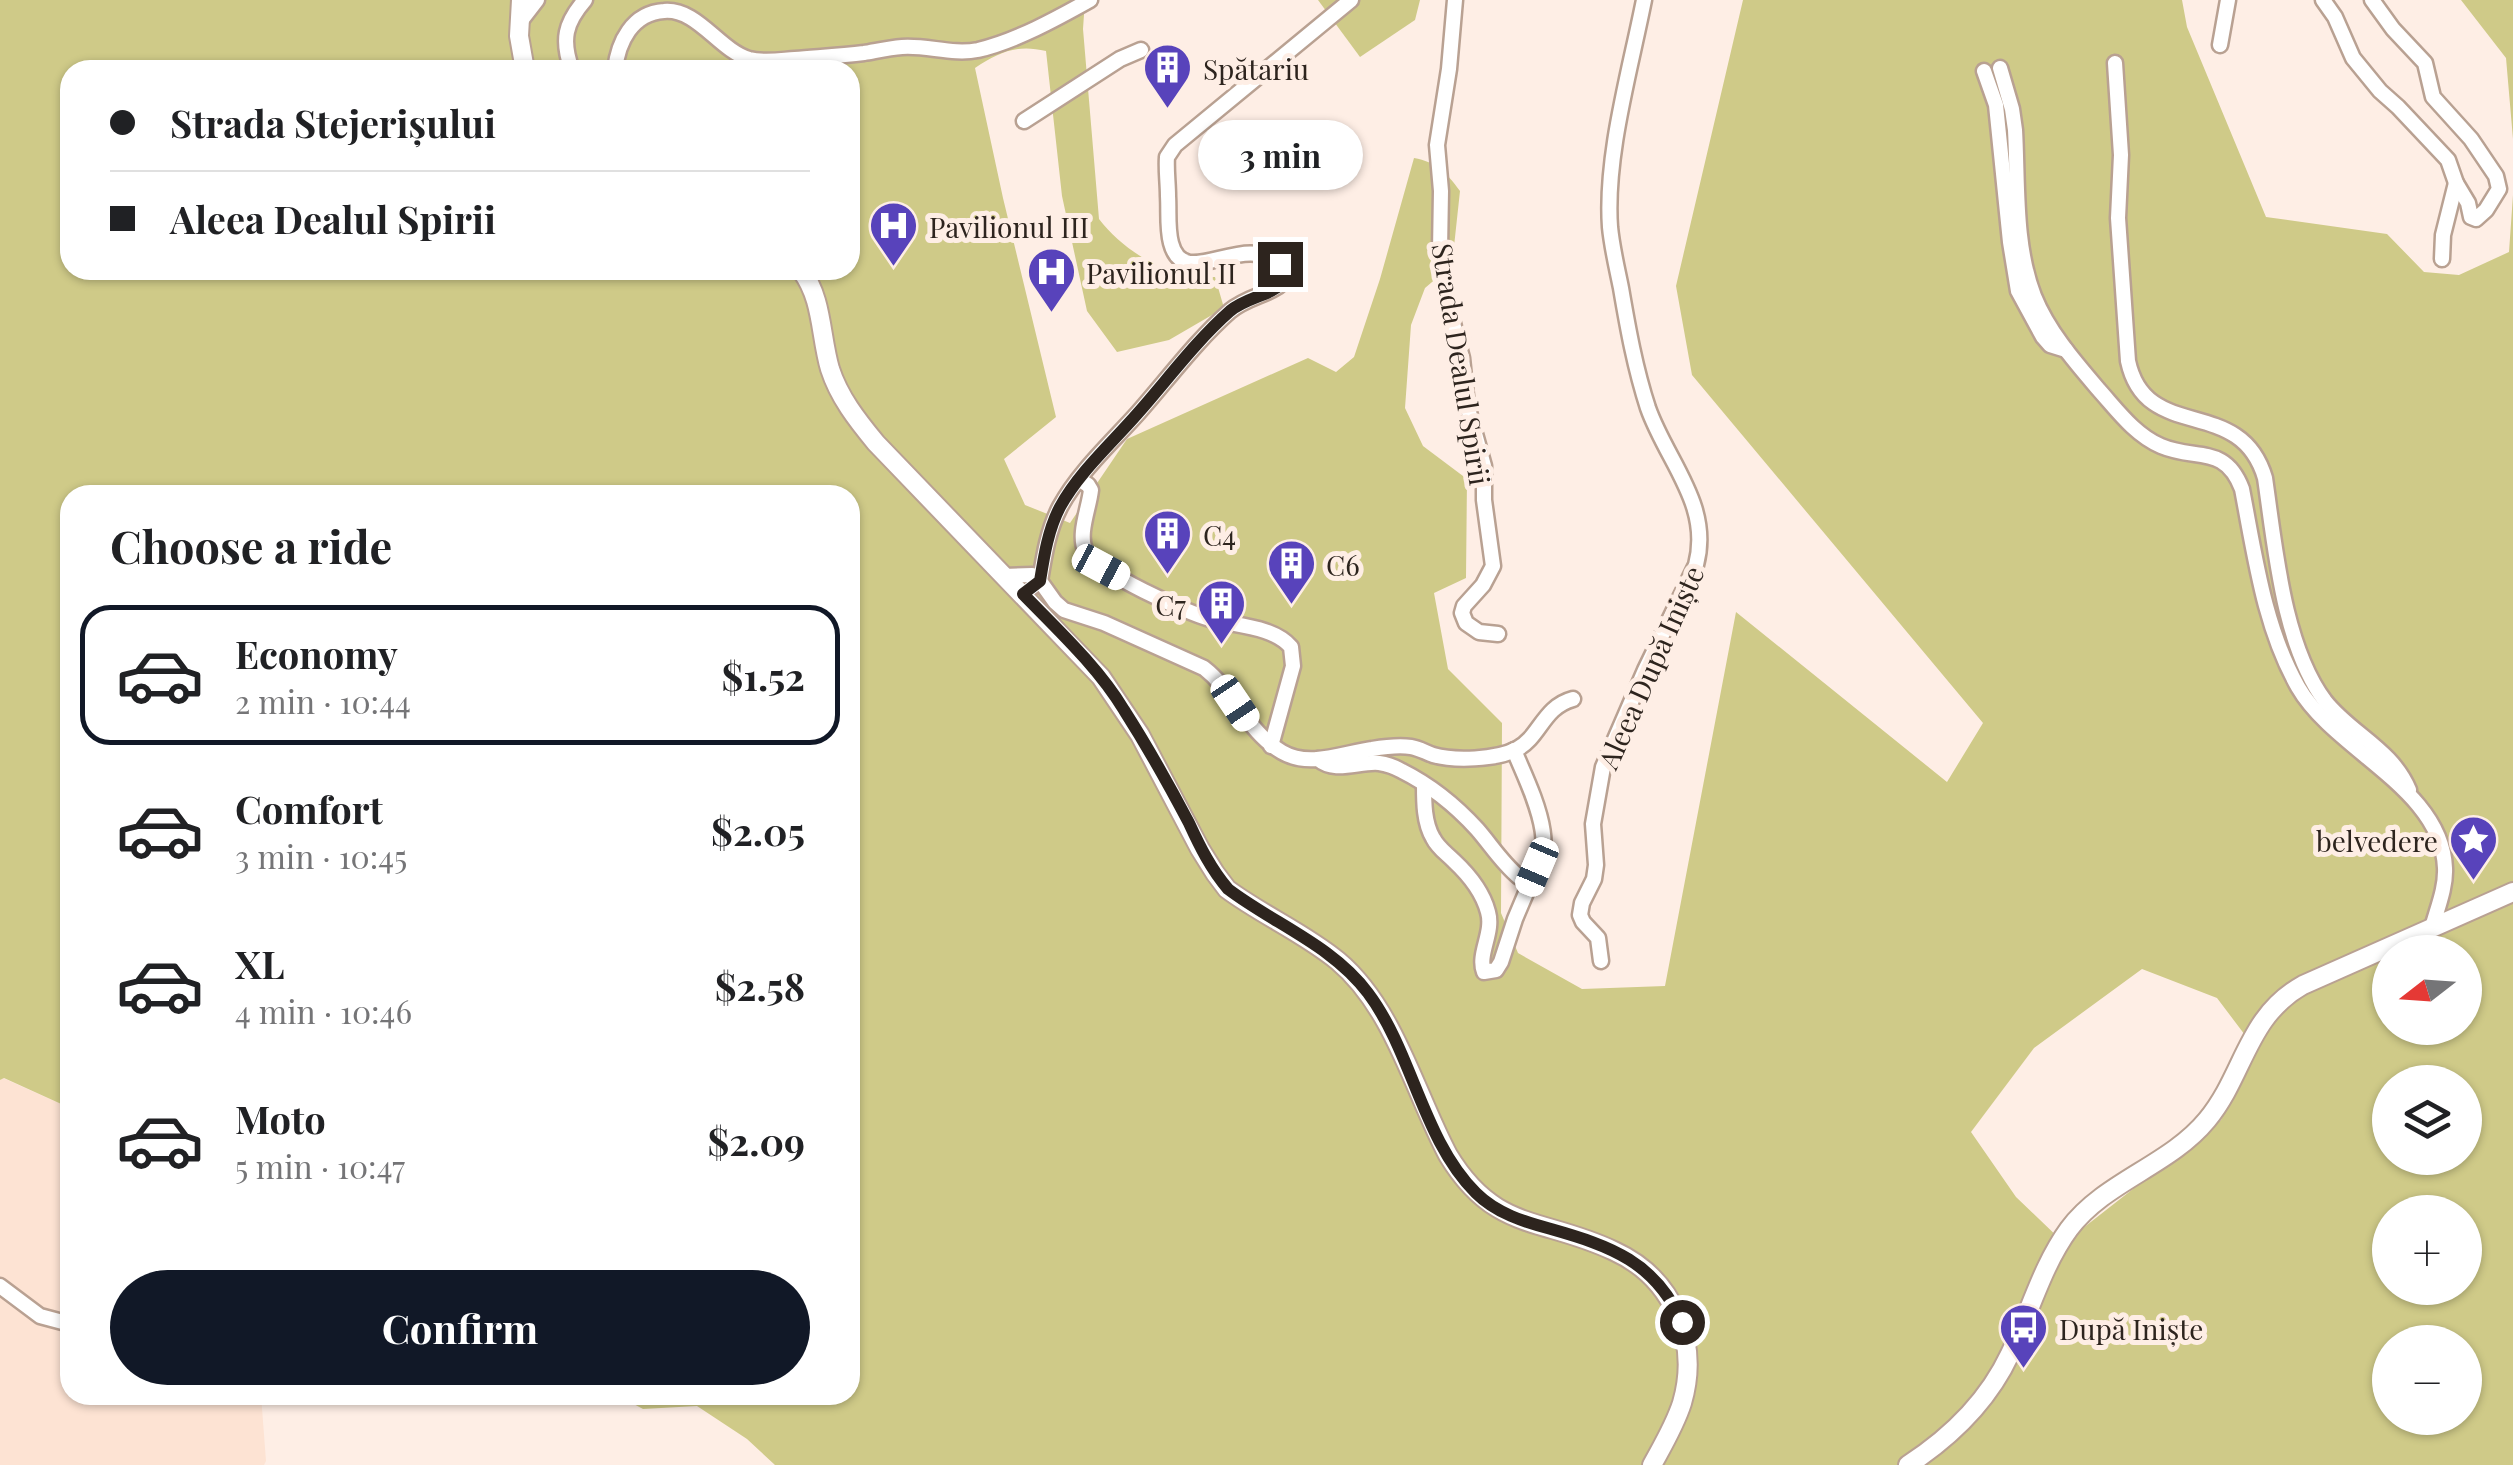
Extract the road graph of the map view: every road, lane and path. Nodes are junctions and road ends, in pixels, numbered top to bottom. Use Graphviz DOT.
graph roads {
  1 [pos="522,0"];
  2 [pos="537,0"];
  3 [pos="585,0"];
  4 [pos="1090,0"];
  5 [pos="1351,0"];
  6 [pos="1455,0"];
  7 [pos="1644,0"];
  8 [pos="2228,0"];
  9 [pos="2323,0"];
  10 [pos="2372,0"];
  11 [pos="519,23"];
  12 [pos="2220,45"];
  13 [pos="1141,50"];
  14 [pos="524,60"];
  15 [pos="569,60"];
  16 [pos="616,60"];
  17 [pos="770,60"];
  18 [pos="770,60"];
  19 [pos="2114,62"];
  20 [pos="1024,121"];
  21 [pos="2456,184"];
  22 [pos="2442,259"];
  23 [pos="807,280"];
  24 [pos="2066,350"];
  25 [pos="1080,480"];
  26 [pos="1004,576"];
  27 [pos="1040,581"];
  28 [pos="1023,594"];
  29 [pos="1498,634"];
  30 [pos="1572,699"];
  31 [pos="1271,746"];
  32 [pos="1514,750"];
  33 [pos="1318,758"];
  34 [pos="1424,785"];
  35 [pos="2412,798"];
  36 [pos="1537,867"];
  37 [pos="2513,892"];
  38 [pos="2432,928"];
  39 [pos="1601,962"];
  40 [pos="0,1286"];
  41 [pos="60,1321"];
  42 [pos="1652,1465"];
  43 [pos="1908,1465"];
  1 -- 11 [label="main road"];
  2 -- 11 [label="street"];
  3 -- 15 [label="street"];
  4 -- 18 [label="street"];
  5 -- 25 [label="street"];
  6 -- 29 [label="street, Strada Dealul Spirii"];
  7 -- 39 [label="street, Aleea După Iniște"];
  8 -- 12 [label="street"];
  9 -- 21 [label="street"];
  10 -- 21 [label="street"];
  11 -- 14 [label="main road"];
  13 -- 20 [label="street"];
  16 -- 17 [label="street"];
  19 -- 35 [label="street"];
  21 -- 22 [label="street"];
  23 -- 26 [label="main road"];
  24 -- 24 [label="street"];
  24 -- 35 [label="street"];
  25 -- 27 [label="street"];
  25 -- 31 [label="street"];
  26 -- 27 [label="street"];
  26 -- 28 [label="main road"];
  27 -- 28 [label="street"];
  27 -- 31 [label="street"];
  28 -- 42 [label="main road"];
  30 -- 32 [label="street"];
  31 -- 33 [label="street"];
  32 -- 33 [label="street"];
  32 -- 36 [label="street"];
  33 -- 34 [label="street"];
  34 -- 36 [label="street"];
  34 -- 36 [label="street"];
  35 -- 38 [label="street"];
  37 -- 38 [label="main road"];
  38 -- 43 [label="main road"];
  40 -- 41 [label="street"];
}
